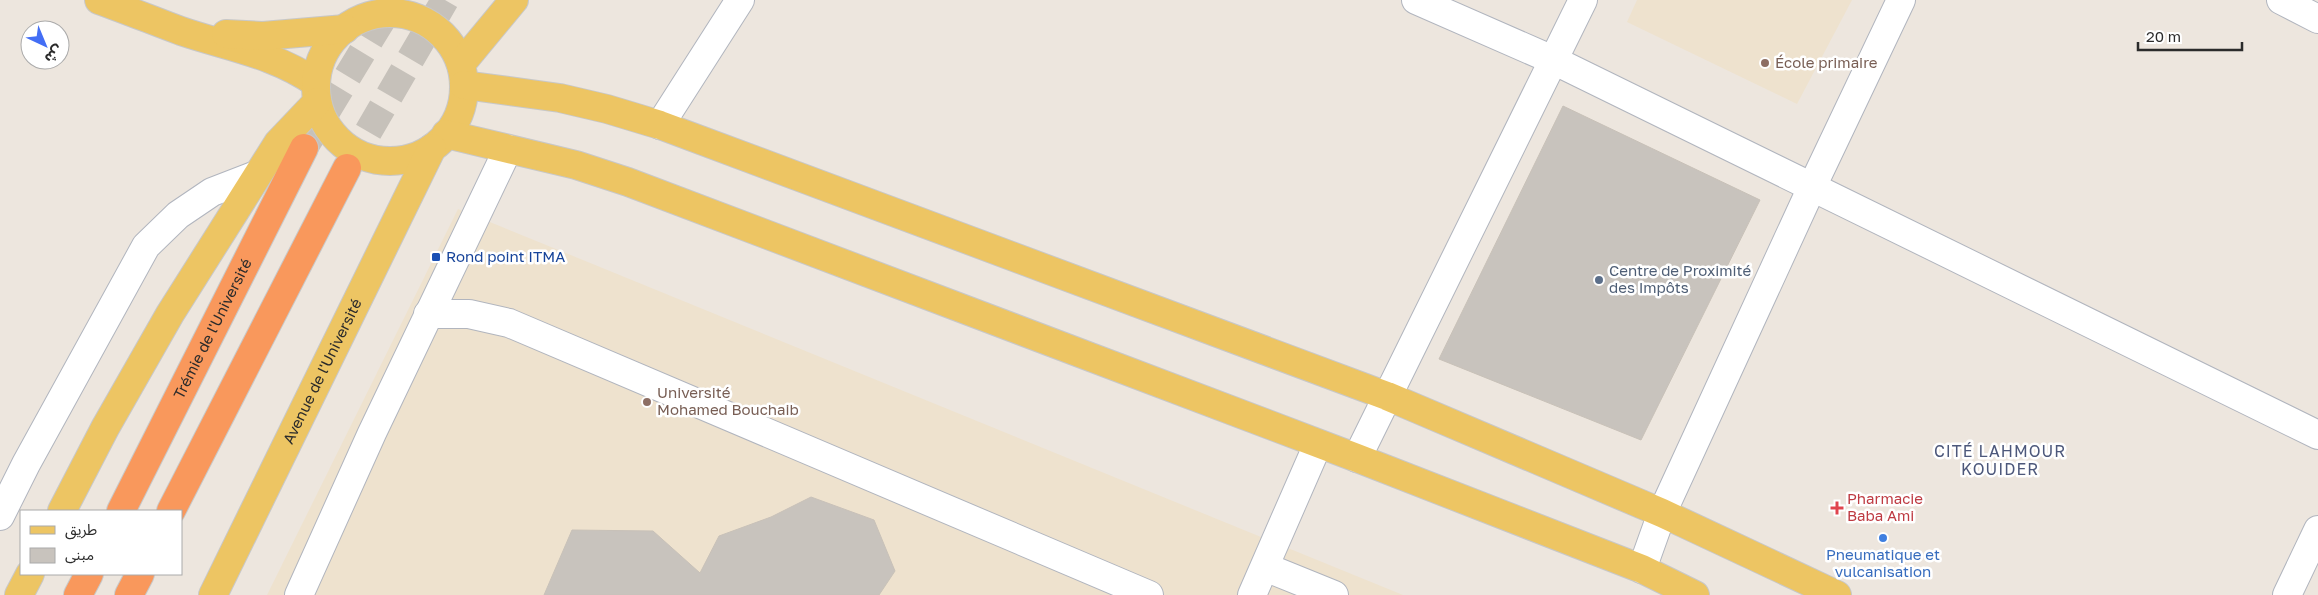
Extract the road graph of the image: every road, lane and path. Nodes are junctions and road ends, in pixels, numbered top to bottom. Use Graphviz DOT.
graph roads {
  1 [pos="99,0"];
  2 [pos="514,0"];
  3 [pos="740,0"];
  4 [pos="1416,0"];
  5 [pos="1583,0"];
  6 [pos="1901,0"];
  7 [pos="2281,0"];
  8 [pos="147,8"];
  9 [pos="357,16"];
  10 [pos="2318,19"];
  11 [pos="182,31"];
  12 [pos="1553,60"];
  13 [pos="462,74"];
  14 [pos="316,92"];
  15 [pos="660,126"];
  16 [pos="439,141"];
  17 [pos="304,148"];
  18 [pos="508,149"];
  19 [pos="347,168"];
  20 [pos="256,175"];
  21 [pos="1812,187"];
  22 [pos="428,314"];
  23 [pos="1387,396"];
  24 [pos="2318,435"];
  25 [pos="1318,444"];
  26 [pos="1357,458"];
  27 [pos="63,510"];
  28 [pos="122,510"];
  29 [pos="173,510"];
  30 [pos="1662,513"];
  31 [pos="0,516"];
  32 [pos="2318,530"];
  33 [pos="1265,567"];
  34 [pos="1642,569"];
  35 [pos="30,575"];
  36 [pos="88,575"];
  37 [pos="139,575"];
  38 [pos="1307,590"];
  39 [pos="20,595"];
  40 [pos="78,595"];
  41 [pos="129,595"];
  42 [pos="213,595"];
  43 [pos="299,595"];
  44 [pos="1149,595"];
  45 [pos="1252,595"];
  46 [pos="1334,595"];
  47 [pos="1695,595"];
  48 [pos="1837,595"];
  49 [pos="2287,595"];
  1 -- 8 [label="main road"];
  2 -- 13 [label="main road"];
  3 -- 15 [label="street"];
  4 -- 12 [label="street"];
  5 -- 12 [label="street"];
  6 -- 21 [label="street"];
  7 -- 10 [label="street"];
  8 -- 11 [label="main road"];
  9 -- 11 [label="main road"];
  9 -- 13 [label="main road"];
  9 -- 14 [label="main road"];
  11 -- 14 [label="main road"];
  12 -- 21 [label="street"];
  12 -- 23 [label="street"];
  13 -- 15 [label="main road"];
  13 -- 16 [label="main road"];
  14 -- 16 [label="main road"];
  14 -- 20 [label="main road"];
  15 -- 23 [label="main road"];
  16 -- 18 [label="main road"];
  16 -- 42 [label="main road, Avenue de l'Université"];
  17 -- 28 [label="highway, Trémie de l'Université"];
  18 -- 22 [label="street"];
  18 -- 25 [label="main road"];
  19 -- 29 [label="highway"];
  20 -- 27 [label="main road"];
  20 -- 31 [label="street"];
  21 -- 24 [label="street"];
  21 -- 30 [label="street"];
  22 -- 43 [label="street"];
  22 -- 44 [label="street"];
  23 -- 26 [label="street"];
  23 -- 30 [label="main road"];
  25 -- 26 [label="main road"];
  25 -- 33 [label="street"];
  26 -- 34 [label="main road"];
  30 -- 34 [label="street"];
  30 -- 48 [label="main road"];
  32 -- 49 [label="street"];
  33 -- 38 [label="street"];
  33 -- 45 [label="street"];
  34 -- 47 [label="main road"];
  35 -- 39 [label="main road"];
  36 -- 40 [label="highway"];
  37 -- 41 [label="highway"];
  38 -- 46 [label="street"];
}
